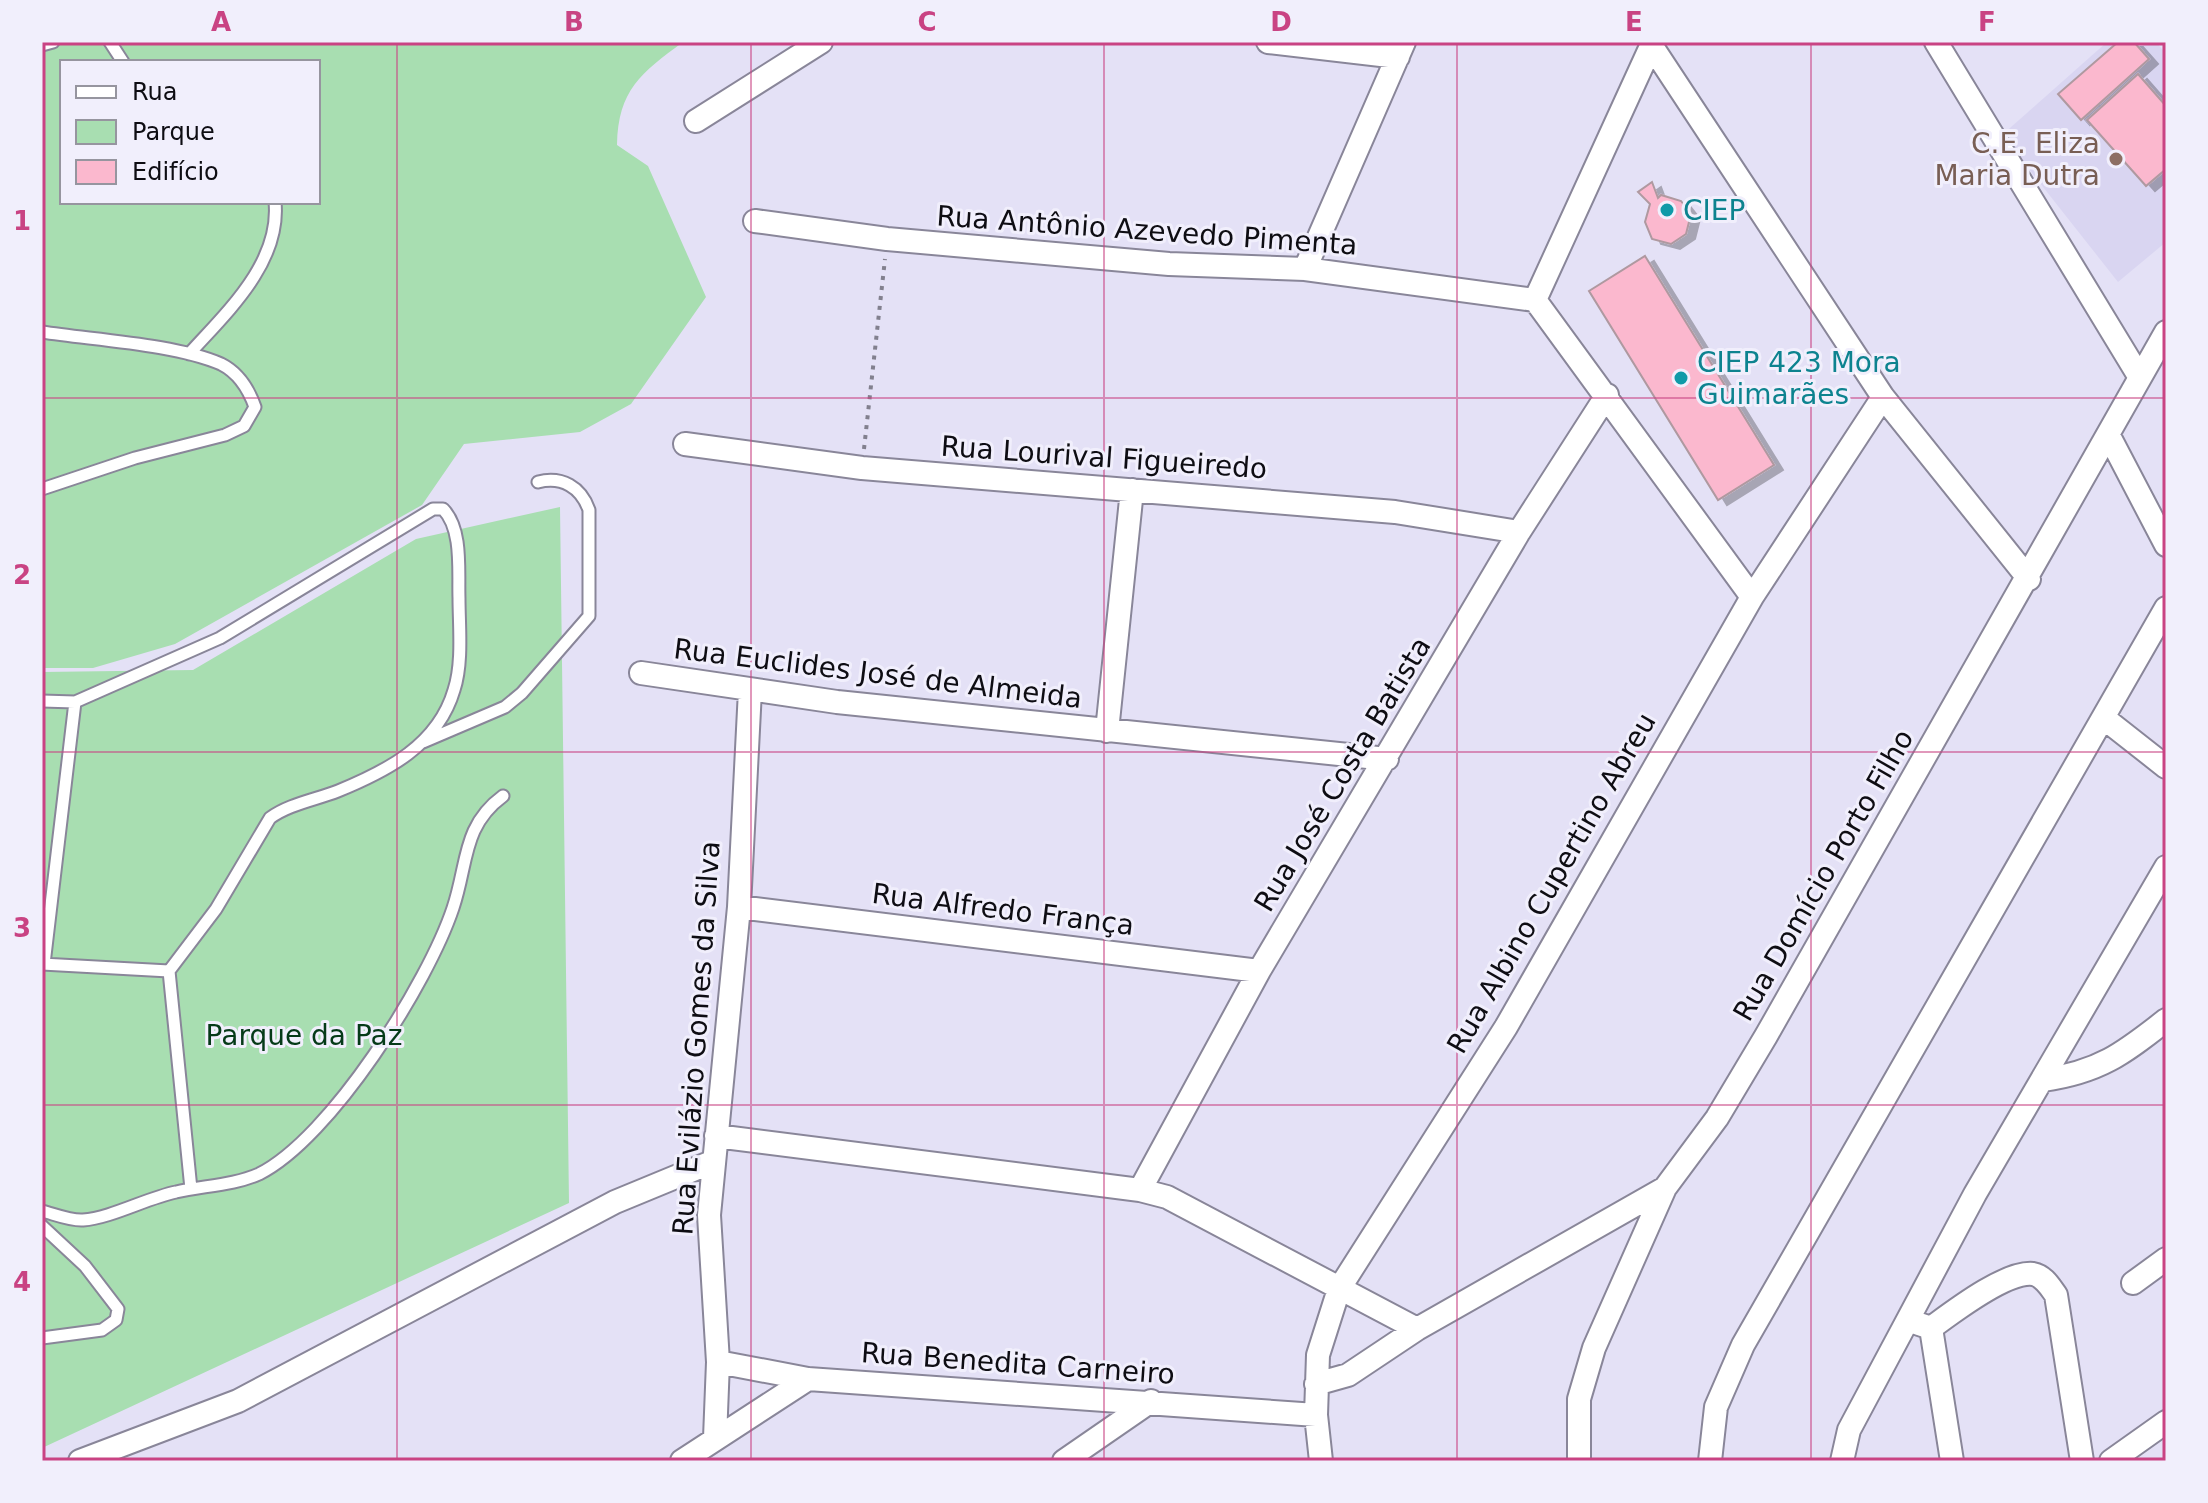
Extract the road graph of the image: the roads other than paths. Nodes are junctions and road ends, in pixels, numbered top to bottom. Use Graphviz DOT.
graph roads {
  1 [pos="53,42"];
  2 [pos="110,42"];
  3 [pos="821,42"];
  4 [pos="1268,42"];
  5 [pos="1936,42"];
  6 [pos="1652,44"];
  7 [pos="42,45"];
  8 [pos="1401,50"];
  9 [pos="122,60"];
  10 [pos="696,121"];
  11 [pos="275,204"];
  12 [pos="755,221"];
  13 [pos="1305,269"];
  14 [pos="1535,300"];
  15 [pos="42,332"];
  16 [pos="2166,332"];
  17 [pos="189,354"];
  18 [pos="2139,376"];
  19 [pos="1607,395"];
  20 [pos="1883,397"];
  21 [pos="2108,434"];
  22 [pos="685,444"];
  23 [pos="538,482"];
  24 [pos="42,489"];
  25 [pos="1132,490"];
  26 [pos="1519,532"];
  27 [pos="2166,545"];
  28 [pos="2029,579"];
  29 [pos="1752,597"];
  30 [pos="2166,608"];
  31 [pos="641,673"];
  32 [pos="750,690"];
  33 [pos="42,701"];
  34 [pos="75,702"];
  35 [pos="2105,719"];
  36 [pos="1107,731"];
  37 [pos="422,742"];
  38 [pos="1387,759"];
  39 [pos="2166,767"];
  40 [pos="503,796"];
  41 [pos="2166,867"];
  42 [pos="739,907"];
  43 [pos="43,964"];
  44 [pos="169,971"];
  45 [pos="1259,971"];
  46 [pos="2166,1020"];
  47 [pos="2043,1080"];
  48 [pos="716,1136"];
  49 [pos="712,1162"];
  50 [pos="1665,1188"];
  51 [pos="191,1189"];
  52 [pos="1140,1190"];
  53 [pos="42,1211"];
  54 [pos="42,1226"];
  55 [pos="2166,1259"];
  56 [pos="2133,1283"];
  57 [pos="1339,1289"];
  58 [pos="1906,1320"];
  59 [pos="1931,1328"];
  60 [pos="1417,1329"];
  61 [pos="42,1338"];
  62 [pos="718,1362"];
  63 [pos="808,1379"];
  64 [pos="1316,1384"];
  65 [pos="1151,1401"];
  66 [pos="1316,1415"];
  67 [pos="2166,1422"];
  68 [pos="715,1438"];
  69 [pos="80,1461"];
  70 [pos="682,1461"];
  71 [pos="1064,1461"];
  72 [pos="1321,1461"];
  73 [pos="1579,1461"];
  74 [pos="1710,1461"];
  75 [pos="1842,1461"];
  76 [pos="1952,1461"];
  77 [pos="2082,1461"];
  78 [pos="2111,1461"];
  1 -- 7 [label="lane"];
  2 -- 9 [label="lane"];
  3 -- 10 [label="street"];
  4 -- 8 [label="street"];
  5 -- 18 [label="street"];
  6 -- 14 [label="street"];
  6 -- 20 [label="street"];
  8 -- 13 [label="street"];
  11 -- 17 [label="lane"];
  12 -- 13 [label="street, Rua Antônio Azevedo Pimenta"];
  13 -- 14 [label="street, Rua Antônio Azevedo Pimenta"];
  14 -- 19 [label="street"];
  15 -- 17 [label="lane"];
  16 -- 18 [label="street, Rua Domício Porto Filho"];
  17 -- 24 [label="lane"];
  18 -- 21 [label="street, Rua Domício Porto Filho"];
  19 -- 26 [label="street, Rua José Costa Batista"];
  19 -- 29 [label="street"];
  20 -- 28 [label="street"];
  20 -- 29 [label="street, Rua Albino Cupertino Abreu"];
  21 -- 27 [label="street"];
  21 -- 28 [label="street, Rua Domício Porto Filho"];
  22 -- 25 [label="street, Rua Lourival Figueiredo"];
  23 -- 37 [label="lane"];
  25 -- 26 [label="street, Rua Lourival Figueiredo"];
  25 -- 36 [label="street, Rua Euclides José de Almeida"];
  26 -- 38 [label="street, Rua José Costa Batista"];
  28 -- 50 [label="street, Rua Domício Porto Filho"];
  29 -- 57 [label="street, Rua Albino Cupertino Abreu"];
  30 -- 35 [label="street"];
  31 -- 32 [label="street, Rua Euclides José de Almeida"];
  32 -- 36 [label="street, Rua Euclides José de Almeida"];
  32 -- 42 [label="street, Rua Evilázio Gomes da Silva"];
  33 -- 34 [label="lane"];
  34 -- 37 [label="lane"];
  34 -- 43 [label="lane"];
  35 -- 39 [label="street"];
  35 -- 74 [label="street"];
  36 -- 38 [label="street, Rua Euclides José de Almeida"];
  37 -- 44 [label="lane"];
  38 -- 45 [label="street, Rua José Costa Batista"];
  40 -- 51 [label="lane"];
  41 -- 47 [label="street"];
  42 -- 45 [label="street, Rua Alfredo França"];
  42 -- 48 [label="street, Rua Evilázio Gomes da Silva"];
  43 -- 44 [label="lane"];
  44 -- 51 [label="lane"];
  45 -- 52 [label="street, Rua José Costa Batista"];
  46 -- 47 [label="street"];
  47 -- 58 [label="street"];
  48 -- 49 [label="street, Rua Evilázio Gomes da Silva"];
  48 -- 52 [label="street"];
  49 -- 62 [label="street, Rua Evilázio Gomes da Silva"];
  49 -- 69 [label="street"];
  50 -- 60 [label="street"];
  50 -- 73 [label="street, Rua Domício Porto Filho"];
  51 -- 53 [label="lane"];
  52 -- 57 [label="street"];
  54 -- 61 [label="lane"];
  55 -- 56 [label="street"];
  57 -- 60 [label="street"];
  57 -- 64 [label="street, Rua Albino Cupertino Abreu"];
  58 -- 59 [label="street"];
  58 -- 75 [label="street"];
  59 -- 76 [label="street"];
  59 -- 77 [label="street"];
  60 -- 64 [label="street"];
  62 -- 63 [label="street, Rua Benedita Carneiro"];
  62 -- 68 [label="street, Rua Evilázio Gomes da Silva"];
  63 -- 65 [label="street, Rua Benedita Carneiro"];
  63 -- 68 [label="street"];
  64 -- 66 [label="street, Rua Albino Cupertino Abreu"];
  65 -- 66 [label="street, Rua Benedita Carneiro"];
  65 -- 71 [label="street"];
  66 -- 72 [label="street, Rua Albino Cupertino Abreu"];
  67 -- 78 [label="street"];
  68 -- 70 [label="street"];
}
